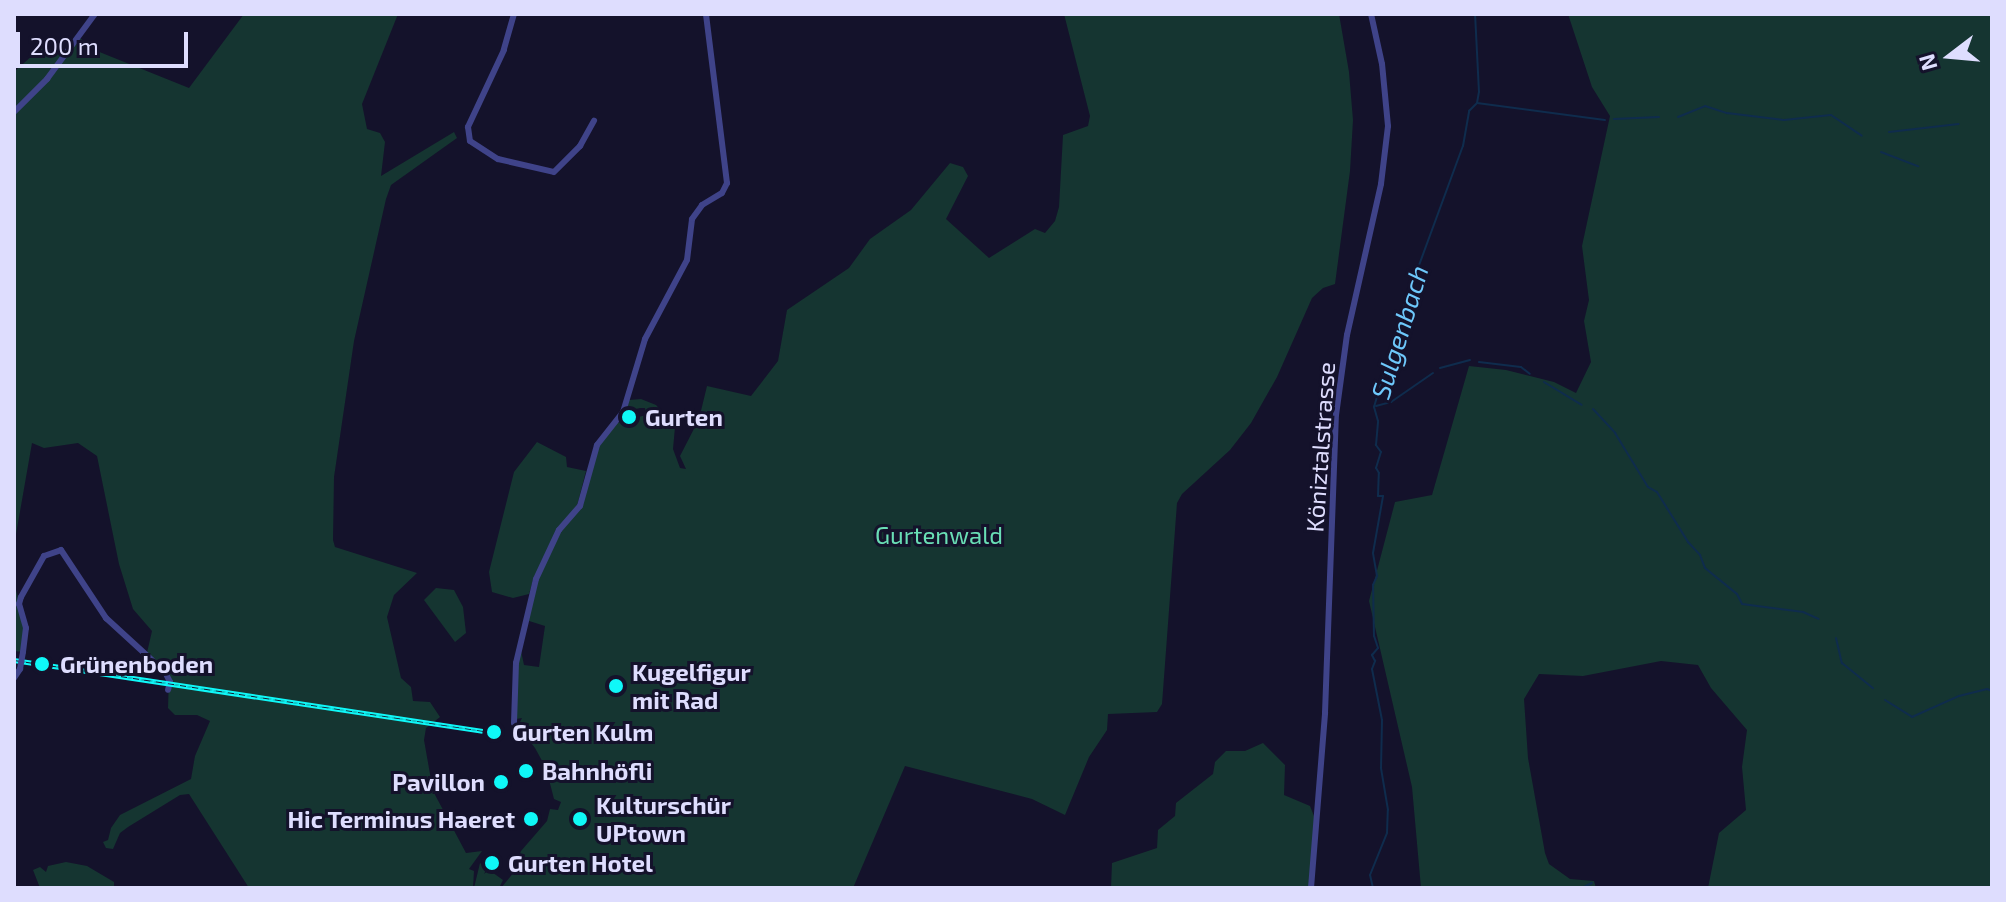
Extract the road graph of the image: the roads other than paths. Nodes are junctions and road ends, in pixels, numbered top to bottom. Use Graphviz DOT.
graph roads {
  1 [pos="95,14"];
  2 [pos="514,14"];
  3 [pos="706,14"];
  4 [pos="1371,14"];
  5 [pos="14,112"];
  6 [pos="594,121"];
  7 [pos="14,678"];
  8 [pos="168,690"];
  9 [pos="514,723"];
  10 [pos="1311,888"];
  1 -- 5 [label="street"];
  2 -- 6 [label="street"];
  3 -- 9 [label="street"];
  4 -- 10 [label="street, Köniztalstrasse"];
  7 -- 8 [label="street, bridge"];
}
